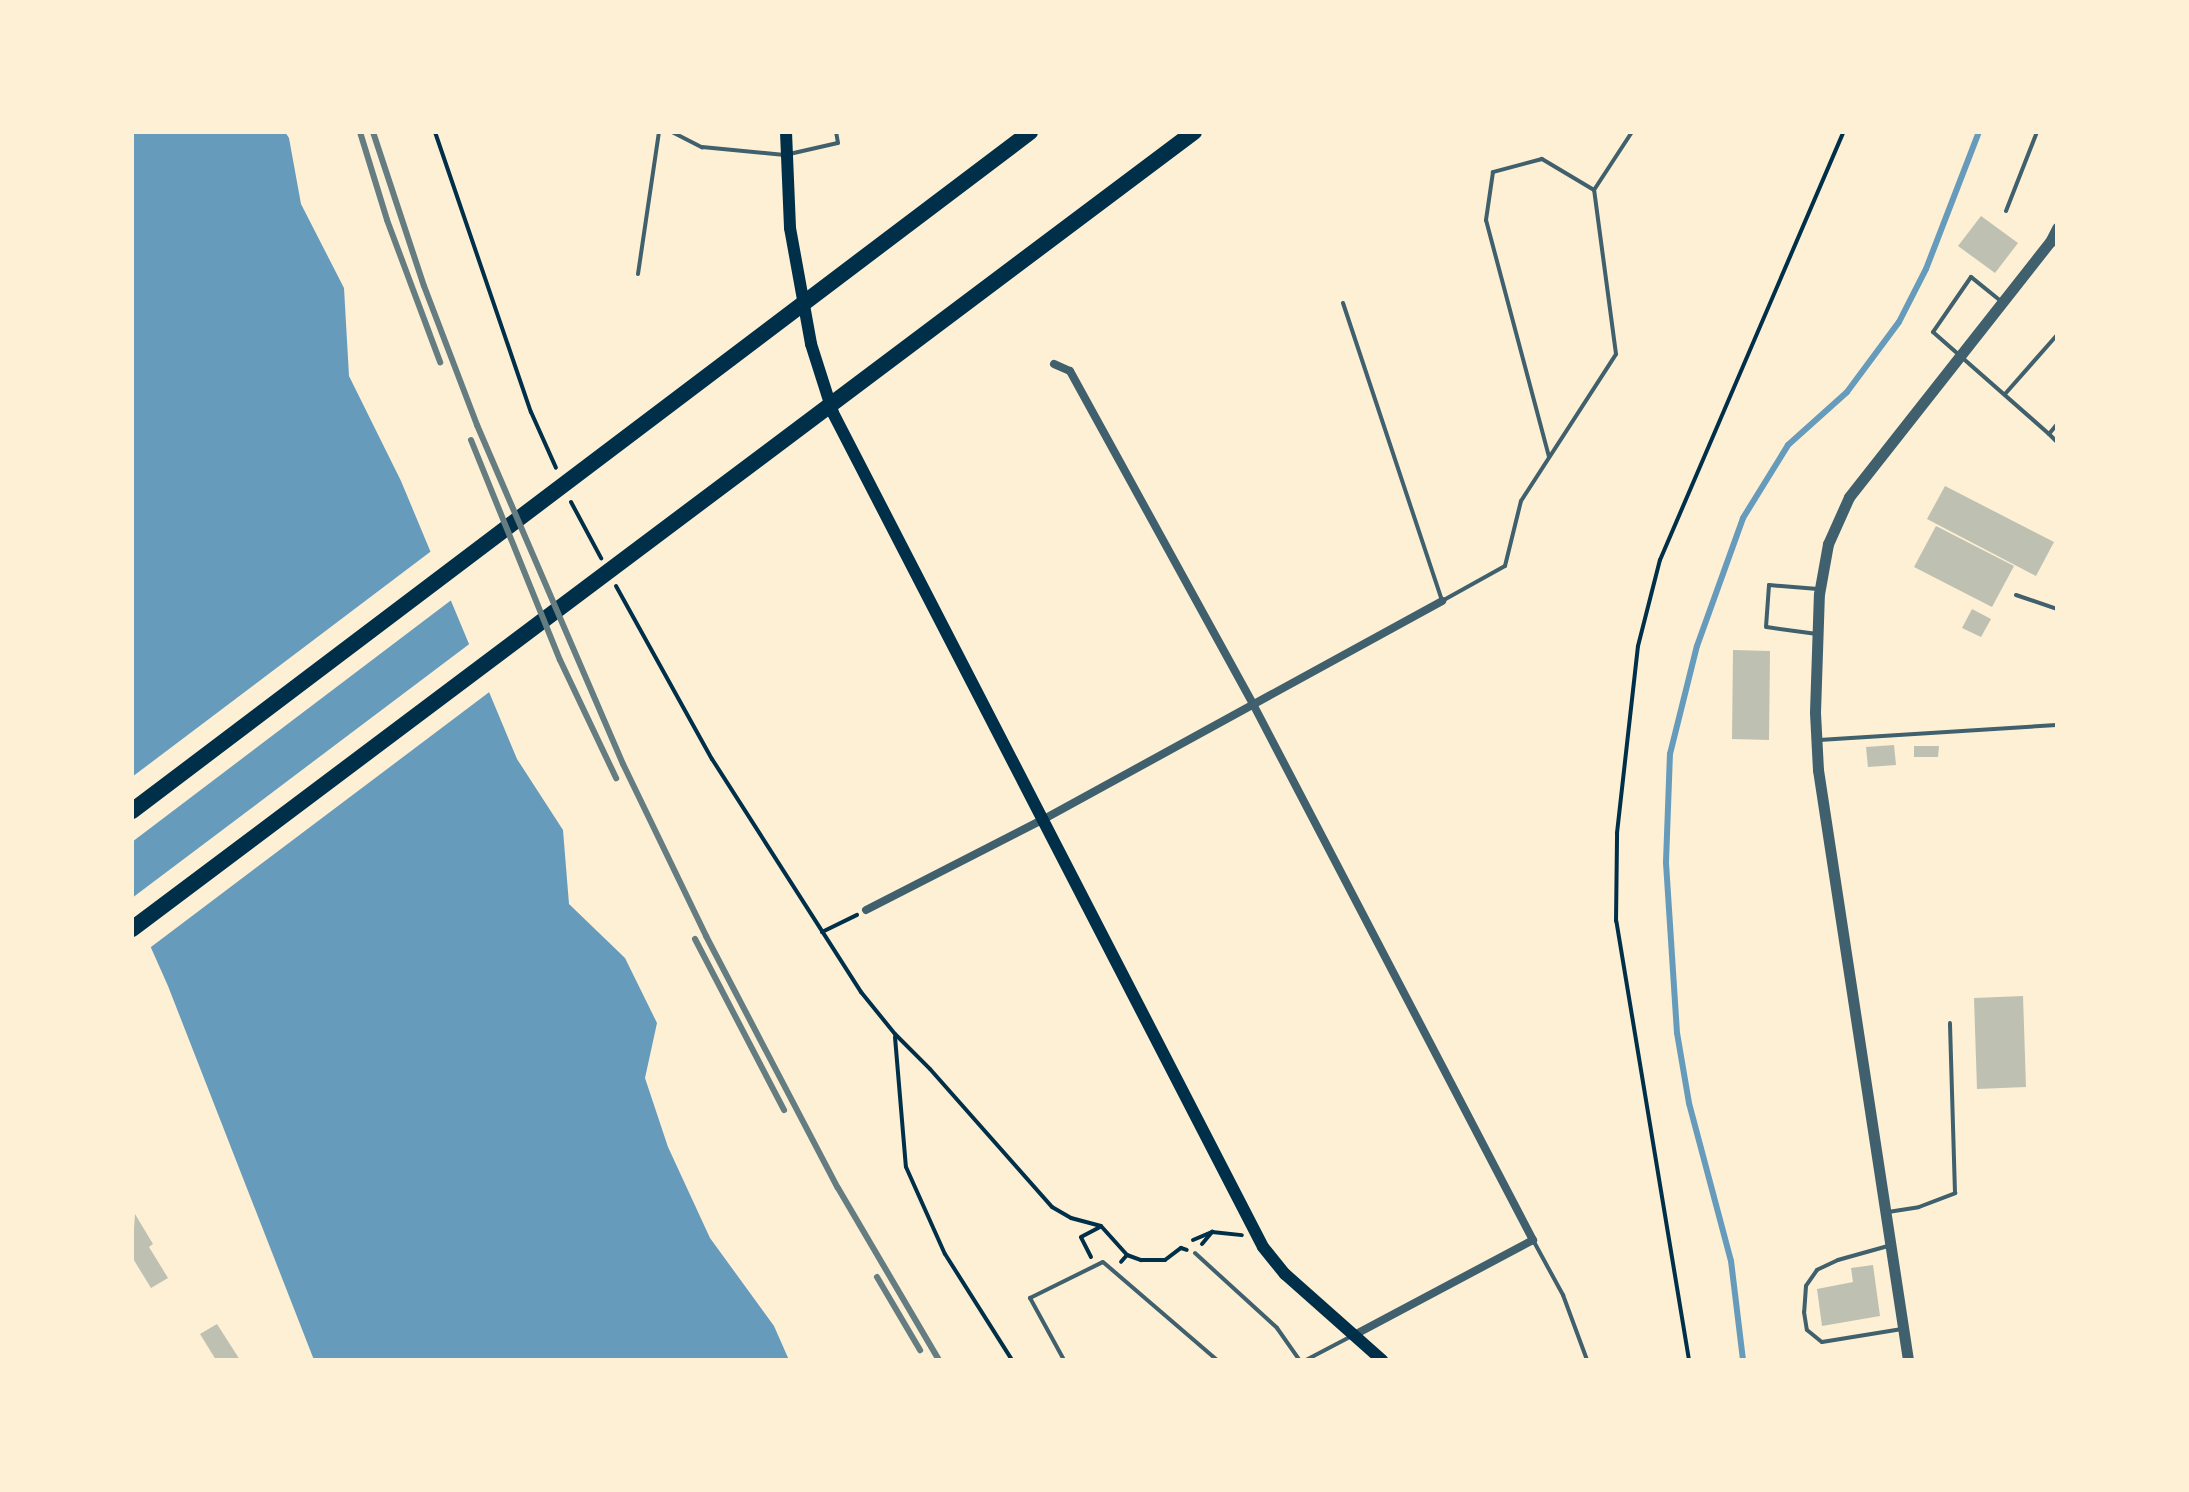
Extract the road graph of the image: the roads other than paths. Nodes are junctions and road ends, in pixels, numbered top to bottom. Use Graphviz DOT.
graph roads {
  1 [pos="659,132"];
  2 [pos="672,132"];
  3 [pos="786,132"];
  4 [pos="836,132"];
  5 [pos="1030,132"];
  6 [pos="1194,132"];
  7 [pos="1632,132"];
  8 [pos="2037,132"];
  9 [pos="785,155"];
  10 [pos="1594,190"];
  11 [pos="2006,211"];
  12 [pos="2057,228"];
  13 [pos="638,274"];
  14 [pos="1343,303"];
  15 [pos="2002,303"];
  16 [pos="2057,335"];
  17 [pos="1962,354"];
  18 [pos="1054,364"];
  19 [pos="2005,394"];
  20 [pos="2057,424"];
  21 [pos="2049,434"];
  22 [pos="2057,442"];
  23 [pos="1549,457"];
  24 [pos="1820,589"];
  25 [pos="2016,595"];
  26 [pos="1442,601"];
  27 [pos="2057,609"];
  28 [pos="1817,634"];
  29 [pos="1253,704"];
  30 [pos="2057,725"];
  31 [pos="1817,740"];
  32 [pos="132,811"];
  33 [pos="1044,819"];
  34 [pos="866,910"];
  35 [pos="132,929"];
  36 [pos="1950,1023"];
  37 [pos="1886,1212"];
  38 [pos="1533,1240"];
  39 [pos="1891,1245"];
  40 [pos="1195,1253"];
  41 [pos="1904,1329"];
  42 [pos="1354,1335"];
  43 [pos="1064,1360"];
  44 [pos="1217,1360"];
  45 [pos="1299,1360"];
  46 [pos="1306,1360"];
  47 [pos="1382,1360"];
  48 [pos="1587,1360"];
  49 [pos="1908,1360"];
  1 -- 13 [label="lane"];
  2 -- 9 [label="lane"];
  3 -- 9 [label="main road"];
  4 -- 9 [label="lane"];
  5 -- 32 [label="highway"];
  6 -- 35 [label="highway"];
  7 -- 10 [label="lane"];
  8 -- 11 [label="lane"];
  9 -- 33 [label="main road"];
  10 -- 23 [label="lane"];
  10 -- 23 [label="lane"];
  12 -- 15 [label="street"];
  14 -- 26 [label="lane"];
  15 -- 17 [label="street"];
  15 -- 17 [label="lane"];
  16 -- 19 [label="lane"];
  17 -- 19 [label="lane"];
  17 -- 24 [label="street"];
  18 -- 29 [label="street"];
  19 -- 21 [label="lane"];
  20 -- 21 [label="lane"];
  21 -- 22 [label="lane"];
  23 -- 26 [label="lane"];
  24 -- 28 [label="street"];
  24 -- 28 [label="lane"];
  25 -- 27 [label="lane"];
  26 -- 29 [label="street"];
  28 -- 31 [label="street"];
  29 -- 33 [label="street"];
  29 -- 38 [label="street"];
  30 -- 31 [label="lane"];
  31 -- 37 [label="street"];
  33 -- 34 [label="street"];
  33 -- 42 [label="main road"];
  36 -- 37 [label="lane"];
  37 -- 39 [label="street"];
  38 -- 42 [label="street"];
  38 -- 48 [label="lane"];
  39 -- 41 [label="street"];
  39 -- 41 [label="lane"];
  40 -- 45 [label="lane"];
  41 -- 49 [label="street"];
  42 -- 46 [label="lane"];
  42 -- 47 [label="main road"];
  43 -- 44 [label="lane"];
}
